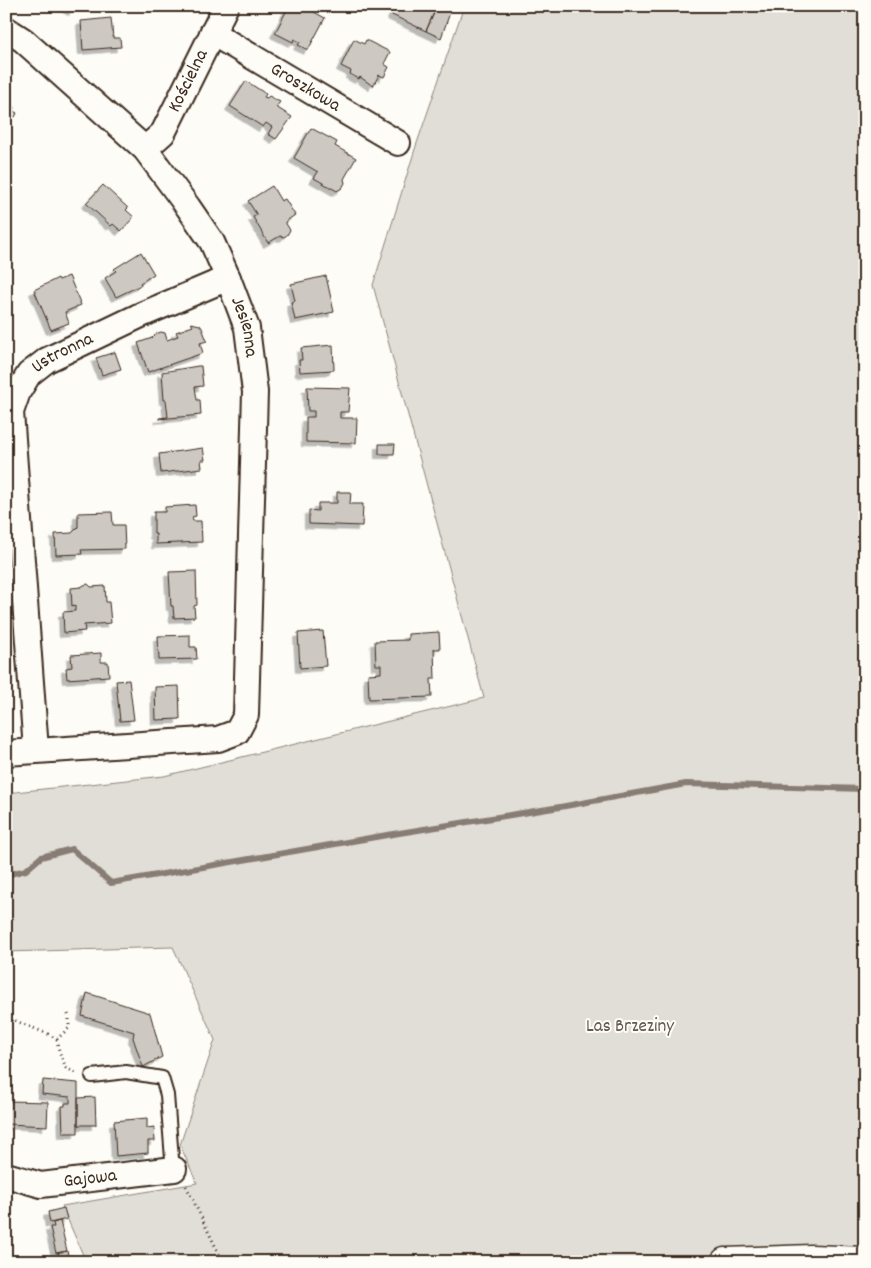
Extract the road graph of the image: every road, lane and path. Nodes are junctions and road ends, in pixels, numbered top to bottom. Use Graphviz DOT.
graph roads {
  1 [pos="226,6"];
  2 [pos="6,29"];
  3 [pos="212,33"];
  4 [pos="398,143"];
  5 [pos="145,149"];
  6 [pos="228,278"];
  7 [pos="14,572"];
  8 [pos="36,750"];
  9 [pos="6,752"];
  10 [pos="67,1011"];
  11 [pos="6,1017"];
  12 [pos="57,1039"];
  13 [pos="92,1076"];
  14 [pos="172,1169"];
  15 [pos="6,1176"];
  16 [pos="865,1261"];
  17 [pos="223,1262"];
  18 [pos="725,1262"];
  1 -- 3 [label="street, Kościelna"];
  2 -- 5 [label="street, Jesienna"];
  3 -- 4 [label="street, Groszkowa"];
  3 -- 5 [label="street, Kościelna"];
  5 -- 6 [label="street, Jesienna"];
  6 -- 7 [label="street, Ustronna"];
  6 -- 8 [label="street, Jesienna"];
  7 -- 8 [label="street, Ustronna"];
  8 -- 9 [label="street"];
  10 -- 12 [label="path"];
  11 -- 12 [label="path"];
  12 -- 13 [label="path"];
  13 -- 14 [label="lane"];
  14 -- 15 [label="street, Gajowa"];
  14 -- 17 [label="path"];
  16 -- 18 [label="street"];
}
